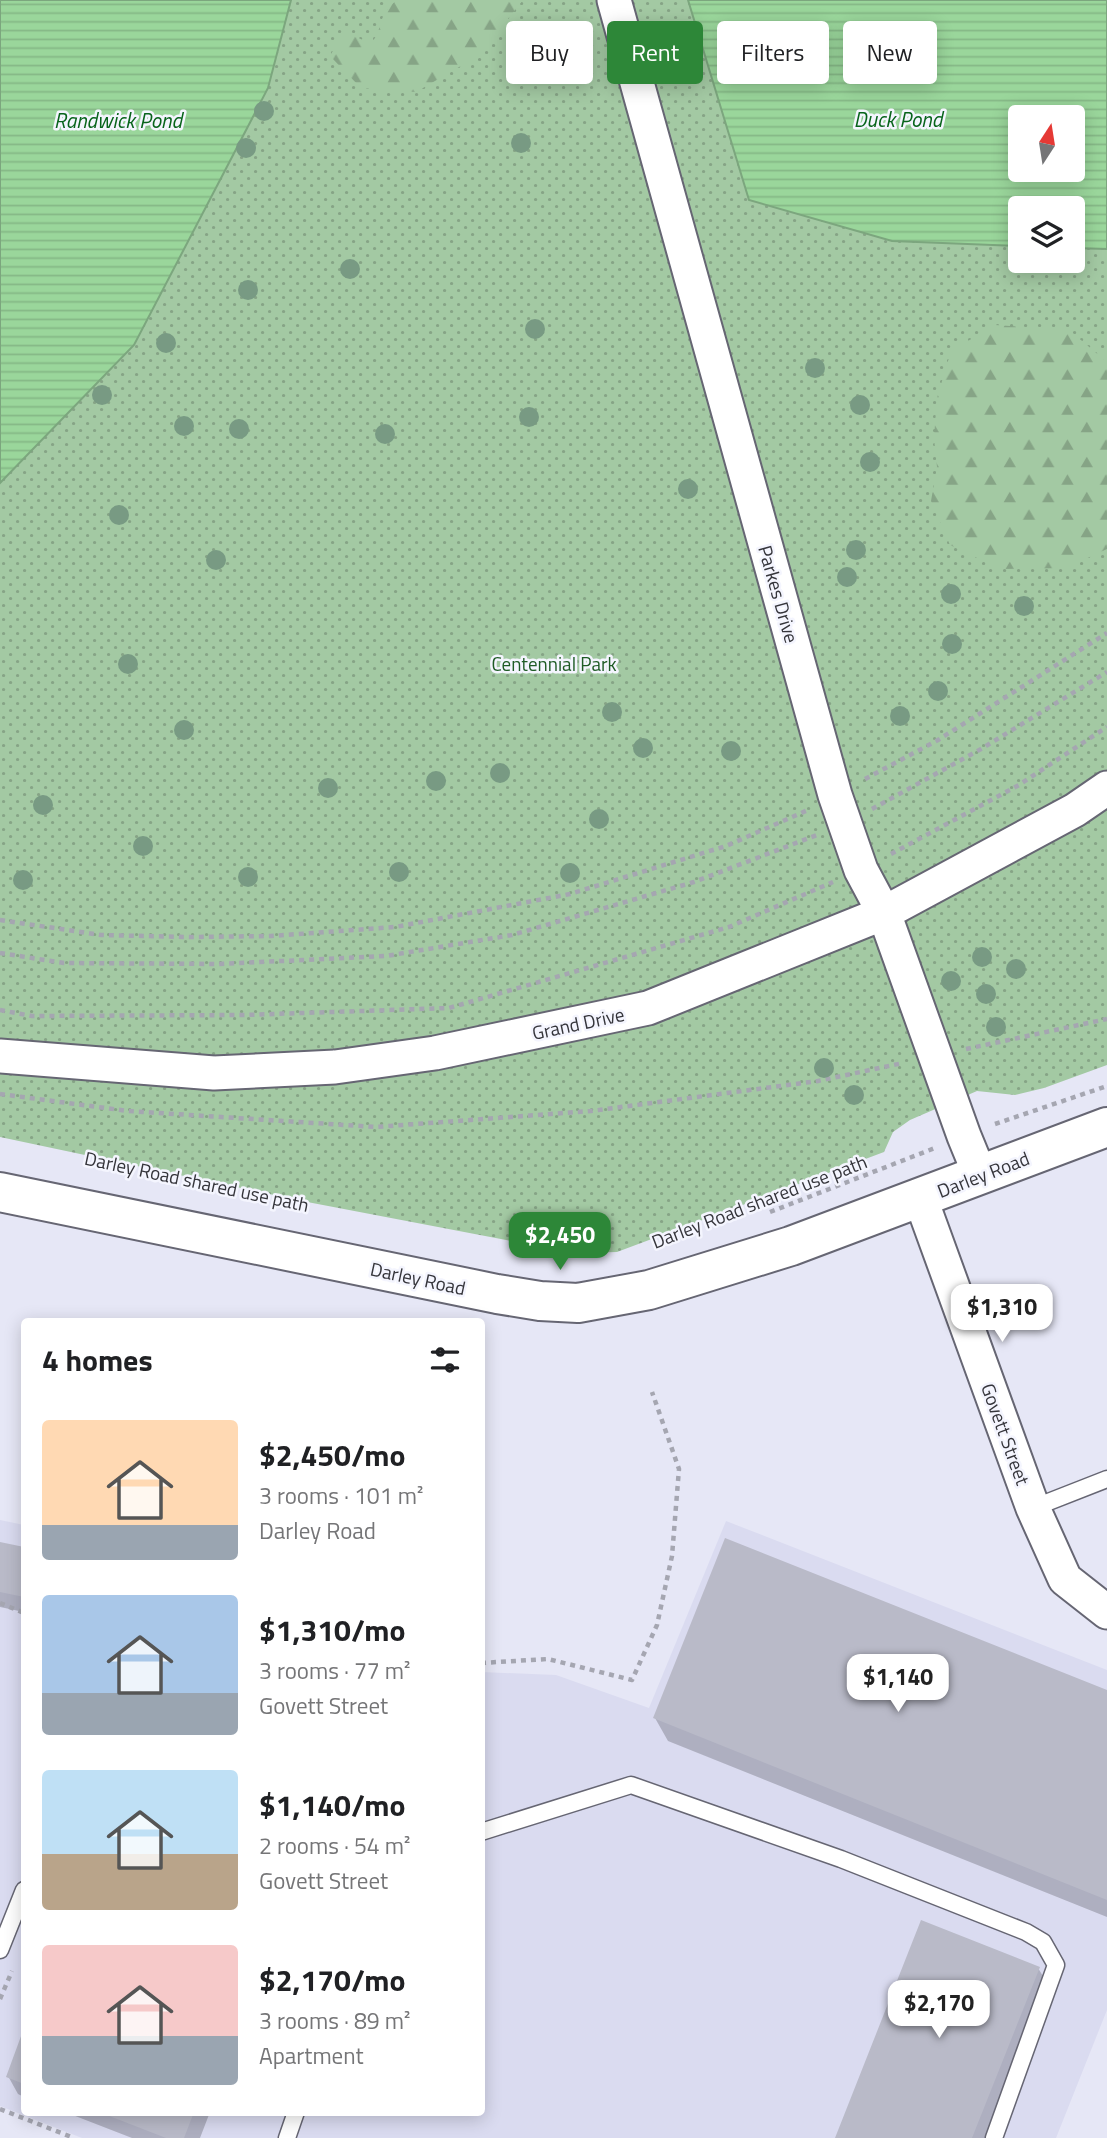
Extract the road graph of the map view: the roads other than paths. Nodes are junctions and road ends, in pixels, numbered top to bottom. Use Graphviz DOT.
graph roads {
  1 [pos="614,0"];
  2 [pos="1107,788"];
  3 [pos="884,913"];
  4 [pos="0,1056"];
  5 [pos="1107,1127"];
  6 [pos="980,1175"];
  7 [pos="0,1192"];
  8 [pos="920,1197"];
  9 [pos="1107,1479"];
  10 [pos="1032,1508"];
  11 [pos="1107,1612"];
  12 [pos="485,1831"];
  13 [pos="21,1898"];
  14 [pos="0,1950"];
  15 [pos="295,2116"];
  16 [pos="287,2138"];
  17 [pos="994,2138"];
  1 -- 3 [label="street, Parkes Drive"];
  2 -- 3 [label="street, Grand Drive"];
  3 -- 4 [label="street, Grand Drive"];
  3 -- 6 [label="street, Parkes Drive"];
  5 -- 6 [label="main road, Darley Road"];
  6 -- 8 [label="main road, Darley Road"];
  7 -- 8 [label="main road, Darley Road"];
  8 -- 10 [label="street, Govett Street"];
  9 -- 10 [label="lane"];
  10 -- 11 [label="street, Govett Street"];
  12 -- 17 [label="lane"];
  13 -- 14 [label="lane"];
  15 -- 16 [label="lane"];
}
